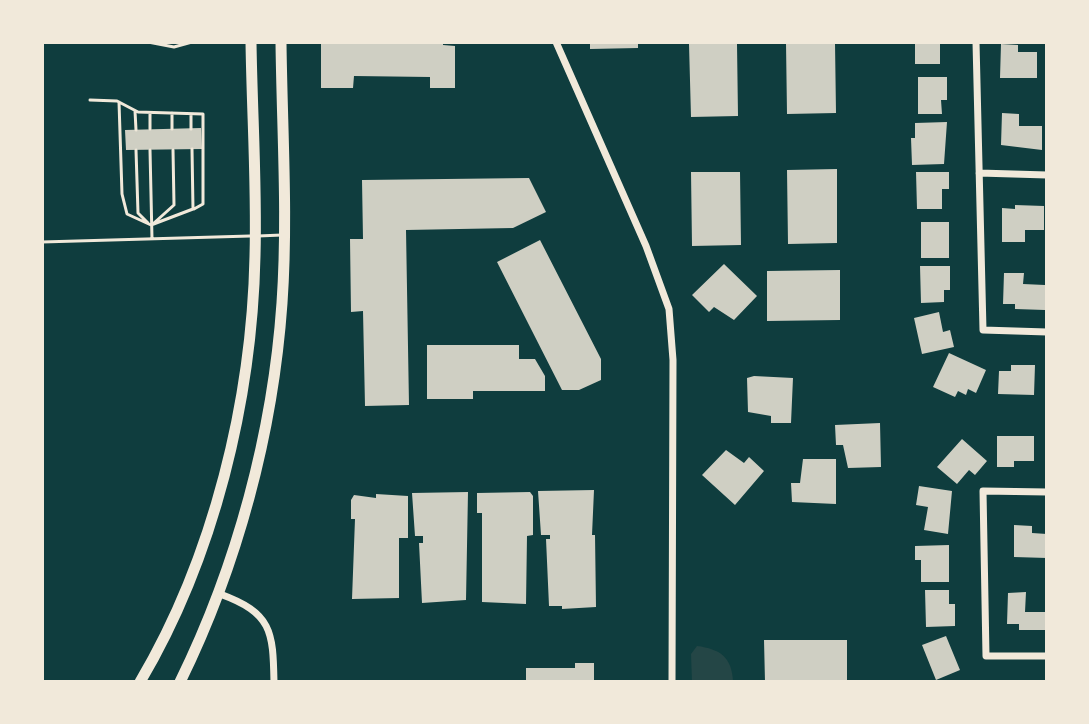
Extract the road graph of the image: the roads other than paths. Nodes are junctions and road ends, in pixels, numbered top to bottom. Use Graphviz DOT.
graph roads {
  1 [pos="148,42"];
  2 [pos="192,42"];
  3 [pos="251,42"];
  4 [pos="281,42"];
  5 [pos="556,42"];
  6 [pos="976,42"];
  7 [pos="90,100"];
  8 [pos="119,102"];
  9 [pos="135,111"];
  10 [pos="150,113"];
  11 [pos="172,113"];
  12 [pos="191,114"];
  13 [pos="150,129"];
  14 [pos="172,129"];
  15 [pos="191,129"];
  16 [pos="136,130"];
  17 [pos="192,149"];
  18 [pos="136,150"];
  19 [pos="150,150"];
  20 [pos="173,150"];
  21 [pos="979,173"];
  22 [pos="1047,175"];
  23 [pos="193,209"];
  24 [pos="151,225"];
  25 [pos="284,235"];
  26 [pos="255,236"];
  27 [pos="152,239"];
  28 [pos="42,242"];
  29 [pos="1047,332"];
  30 [pos="1047,492"];
  31 [pos="220,594"];
  32 [pos="1047,656"];
  33 [pos="140,682"];
  34 [pos="180,682"];
  35 [pos="274,682"];
  36 [pos="672,682"];
  1 -- 2 [label="lane"];
  3 -- 26 [label="main road"];
  4 -- 25 [label="main road"];
  5 -- 36 [label="street"];
  6 -- 21 [label="street"];
  7 -- 8 [label="lane"];
  8 -- 9 [label="lane"];
  8 -- 24 [label="lane"];
  9 -- 10 [label="lane"];
  9 -- 16 [label="lane"];
  10 -- 11 [label="lane"];
  10 -- 13 [label="lane"];
  11 -- 12 [label="lane"];
  11 -- 14 [label="lane"];
  12 -- 15 [label="lane"];
  12 -- 23 [label="lane"];
  17 -- 23 [label="lane"];
  18 -- 24 [label="lane"];
  19 -- 24 [label="lane"];
  20 -- 24 [label="lane"];
  21 -- 22 [label="street"];
  21 -- 29 [label="street"];
  23 -- 24 [label="lane"];
  24 -- 27 [label="lane"];
  25 -- 26 [label="lane"];
  25 -- 31 [label="main road"];
  26 -- 27 [label="lane"];
  26 -- 33 [label="main road"];
  27 -- 28 [label="lane"];
  30 -- 32 [label="street"];
  31 -- 34 [label="main road"];
  31 -- 35 [label="street"];
}
